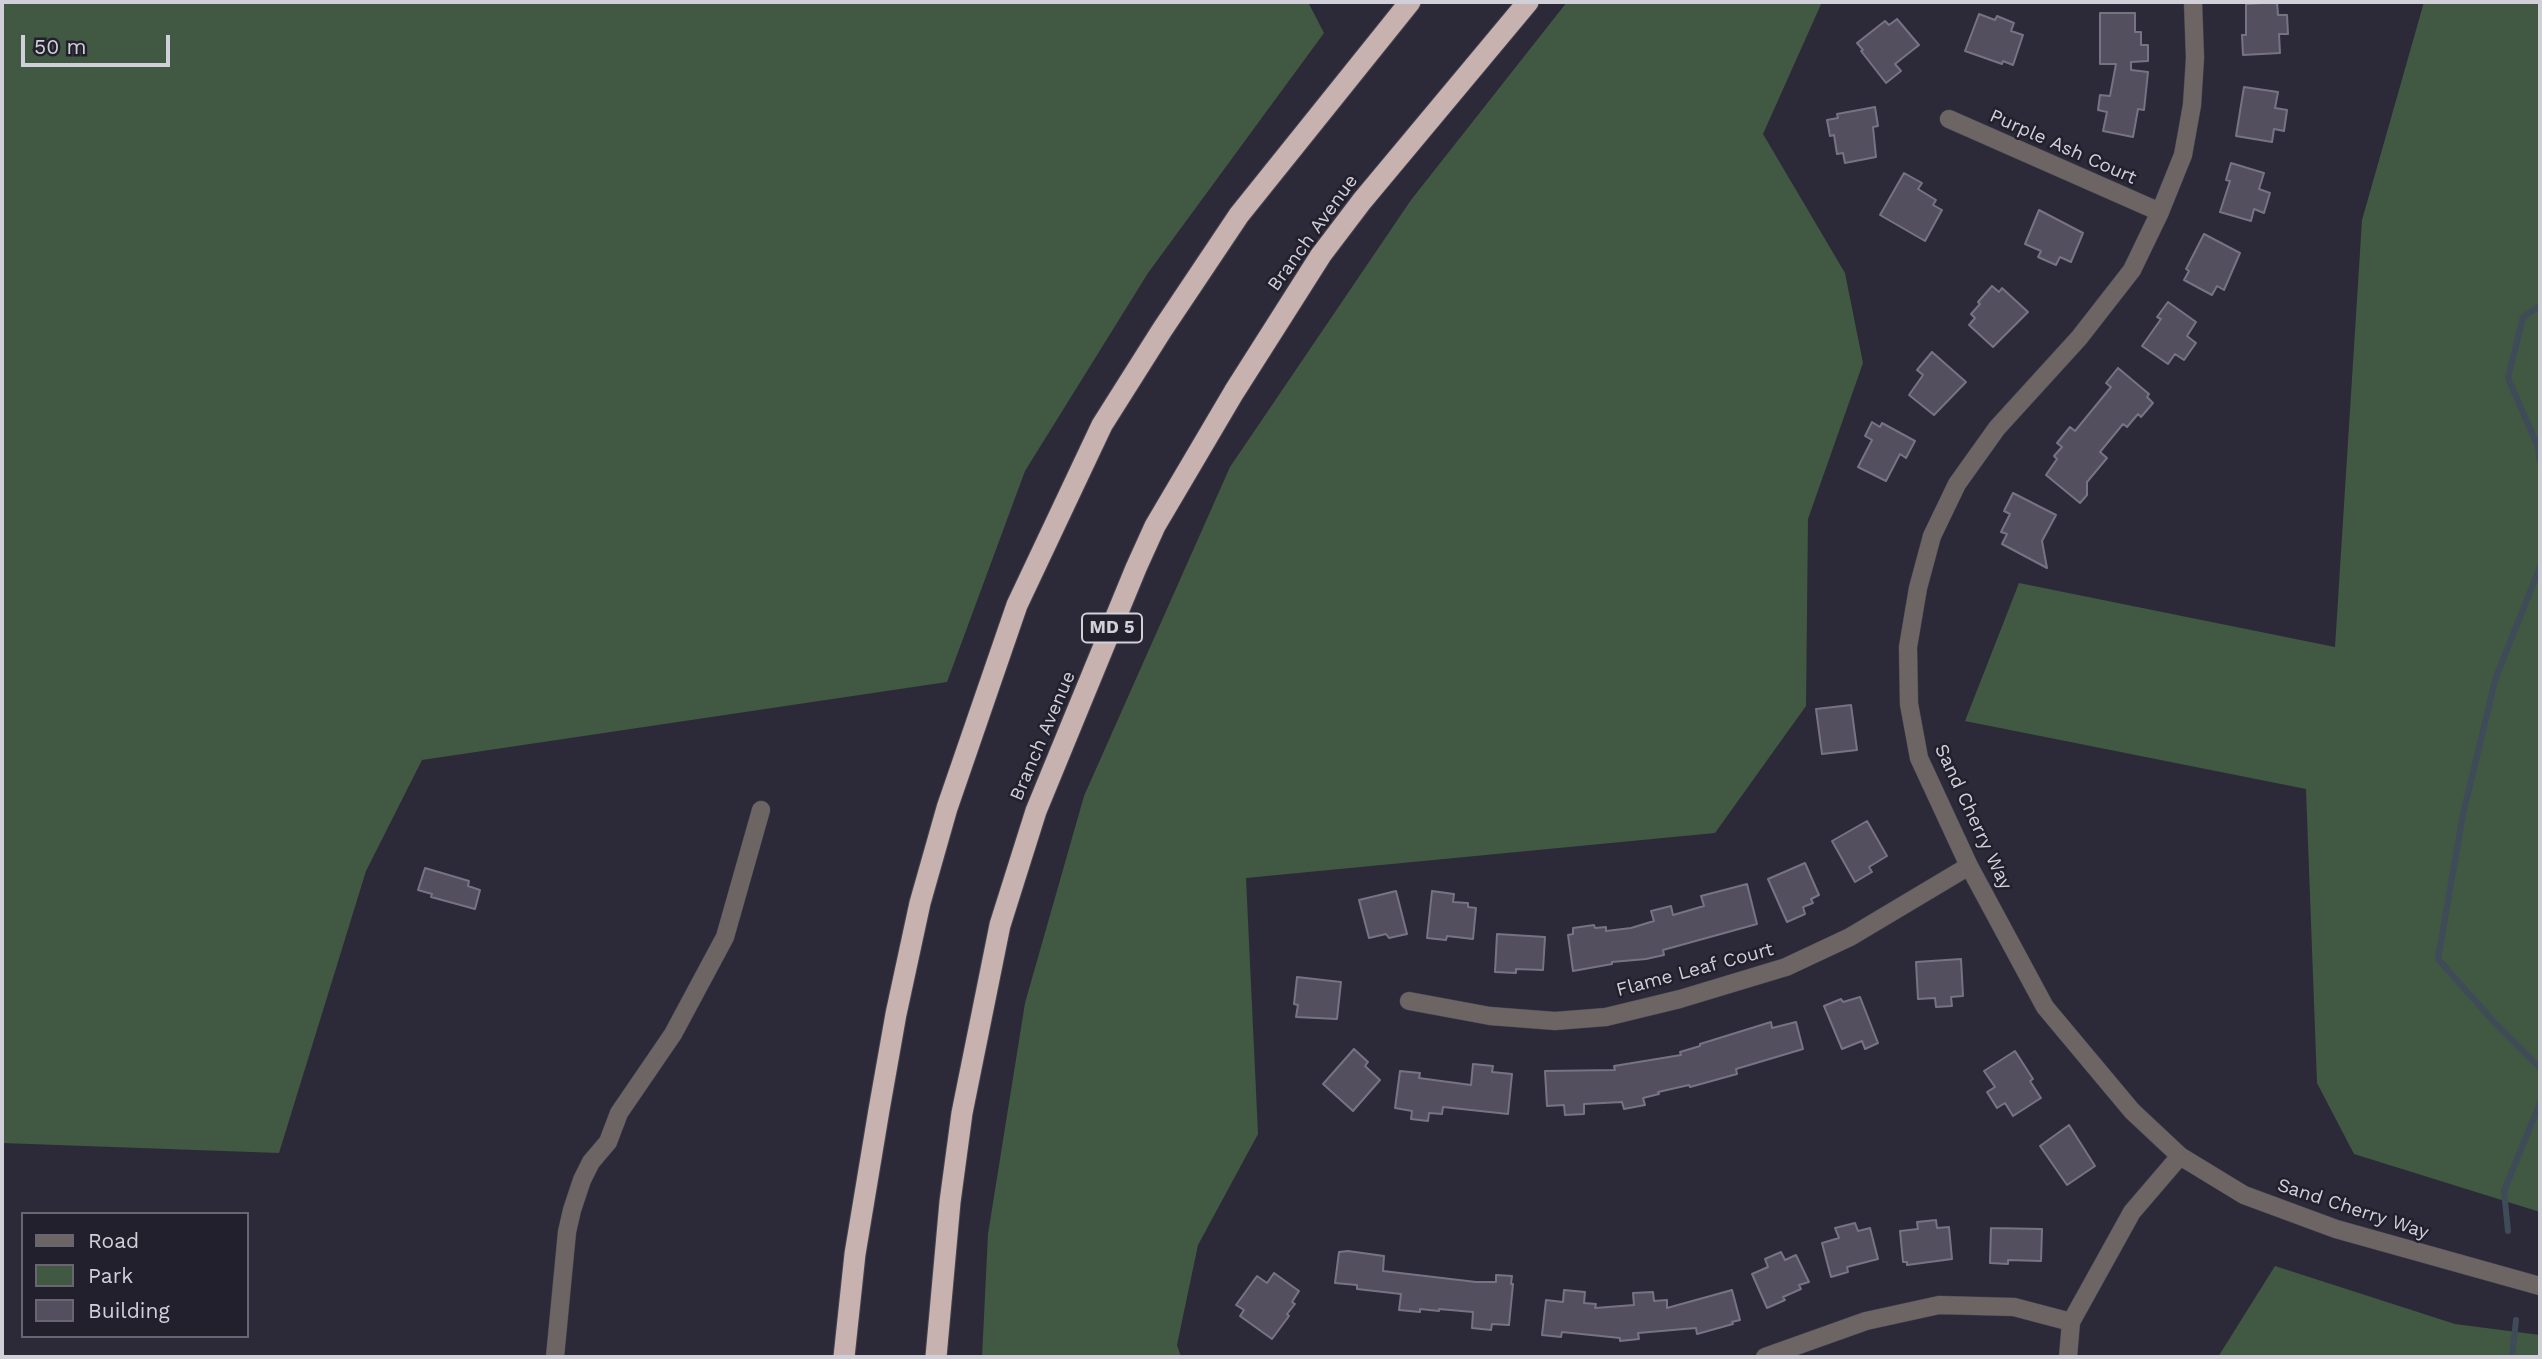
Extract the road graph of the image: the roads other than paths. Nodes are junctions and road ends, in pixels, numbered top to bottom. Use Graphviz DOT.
graph roads {
  1 [pos="1410,2"];
  2 [pos="1528,2"];
  3 [pos="2193,2"];
  4 [pos="1949,119"];
  5 [pos="2160,212"];
  6 [pos="761,810"];
  7 [pos="1969,866"];
  8 [pos="1409,1002"];
  9 [pos="2180,1157"];
  10 [pos="2540,1286"];
  11 [pos="2071,1322"];
  12 [pos="555,1357"];
  13 [pos="844,1357"];
  14 [pos="936,1357"];
  15 [pos="1765,1357"];
  16 [pos="2068,1357"];
  1 -- 13 [label="highway"];
  2 -- 14 [label="highway, Branch Avenue / MD 5"];
  3 -- 5 [label="street, Sand Cherry Way"];
  4 -- 5 [label="street, Purple Ash Court"];
  5 -- 7 [label="street, Sand Cherry Way"];
  6 -- 12 [label="street"];
  7 -- 8 [label="street, Flame Leaf Court"];
  7 -- 9 [label="street, Sand Cherry Way"];
  9 -- 10 [label="street, Sand Cherry Way"];
  9 -- 11 [label="street"];
  11 -- 15 [label="street"];
  11 -- 16 [label="street"];
}
